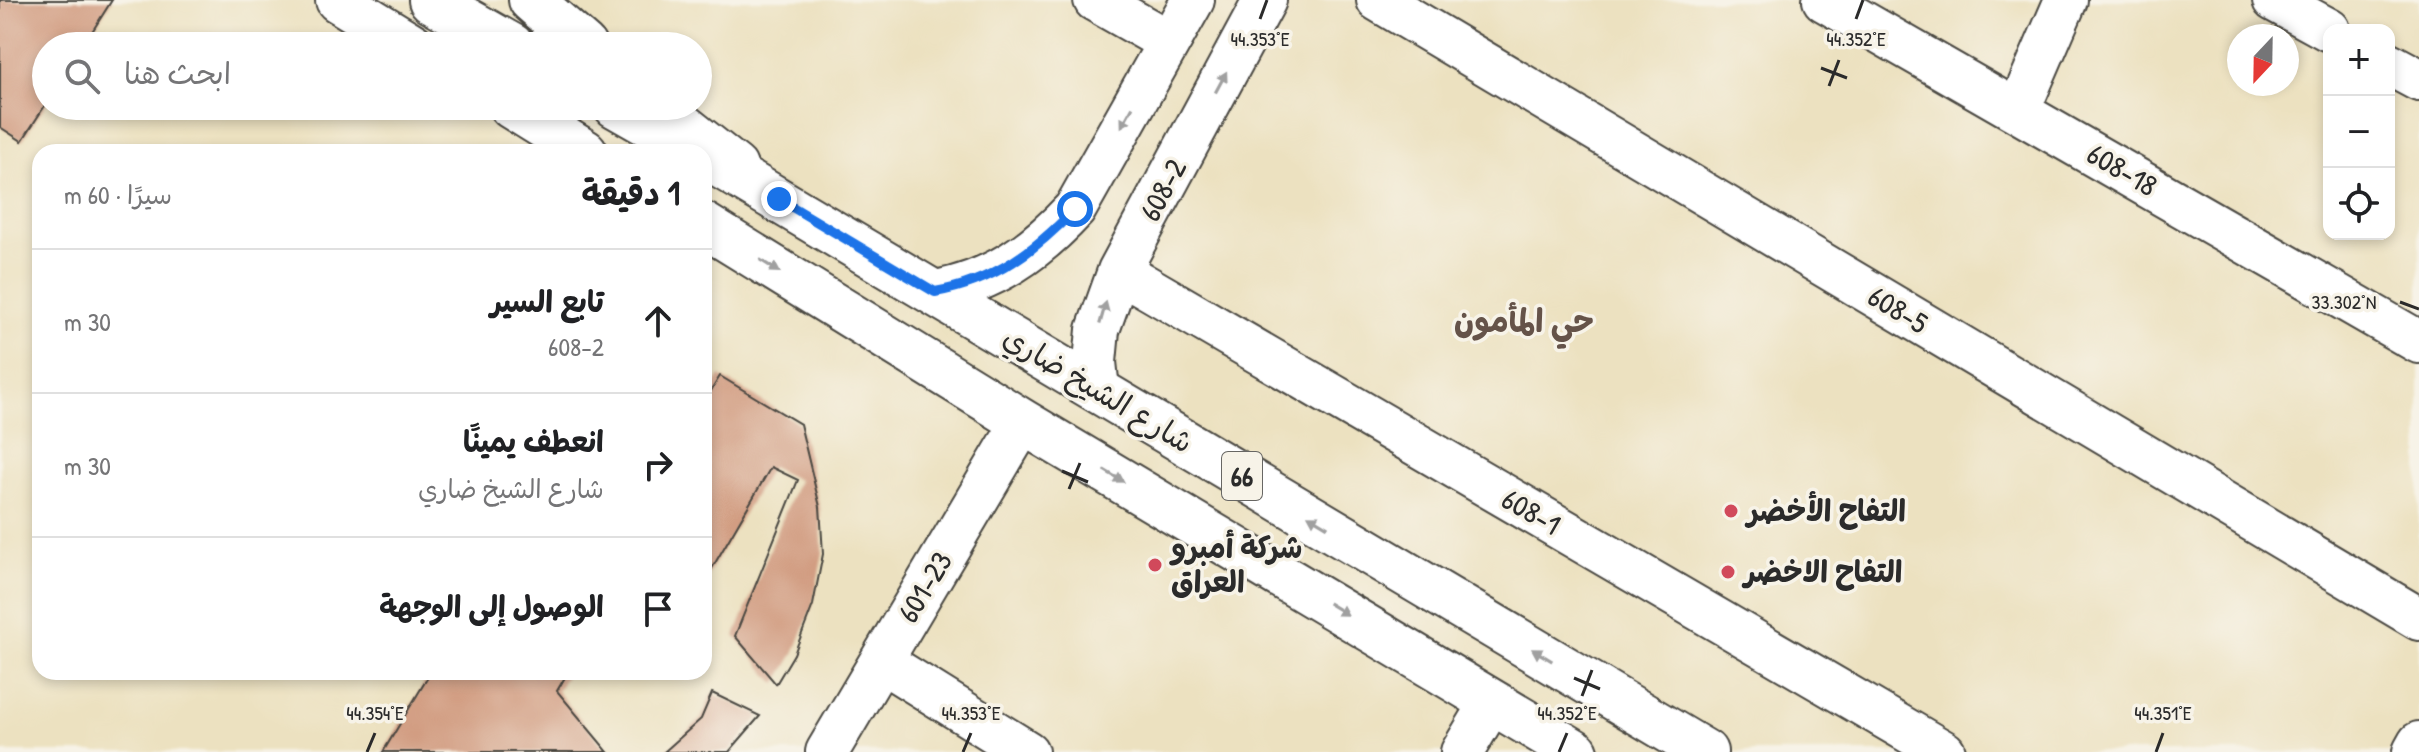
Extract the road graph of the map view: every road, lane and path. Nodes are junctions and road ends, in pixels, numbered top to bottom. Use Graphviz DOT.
graph roads {
  1 [pos="338,0"];
  2 [pos="431,0"];
  3 [pos="1095,0"];
  4 [pos="1193,0"];
  5 [pos="1265,0"];
  6 [pos="1378,0"];
  7 [pos="1824,0"];
  8 [pos="2066,0"];
  9 [pos="2274,0"];
  10 [pos="535,6"];
  11 [pos="2323,27"];
  12 [pos="390,32"];
  13 [pos="487,32"];
  14 [pos="567,32"];
  15 [pos="1169,42"];
  16 [pos="2395,67"];
  17 [pos="2419,80"];
  18 [pos="2019,109"];
  19 [pos="534,120"];
  20 [pos="641,120"];
  21 [pos="676,120"];
  22 [pos="572,144"];
  23 [pos="683,144"];
  24 [pos="707,144"];
  25 [pos="712,148"];
  26 [pos="712,161"];
  27 [pos="779,199"];
  28 [pos="712,230"];
  29 [pos="1119,271"];
  30 [pos="935,292"];
  31 [pos="2419,342"];
  32 [pos="1098,390"];
  33 [pos="1023,422"];
  34 [pos="2419,619"];
  35 [pos="881,661"];
  36 [pos="1492,702"];
  37 [pos="2419,743"];
  38 [pos="827,752"];
  39 [pos="1027,752"];
  40 [pos="1462,752"];
  41 [pos="1576,752"];
  42 [pos="1705,752"];
  43 [pos="1944,752"];
  44 [pos="2414,752"];
  1 -- 12 [label="main road"];
  2 -- 13 [label="main road"];
  3 -- 15 [label="street"];
  4 -- 15 [label="street"];
  29 -- 5 [label="street, 608-2, one-way"];
  6 -- 34 [label="street, 608-5"];
  7 -- 18 [label="street, 608-18"];
  8 -- 18 [label="street"];
  9 -- 11 [label="street"];
  10 -- 14 [label="main road"];
  15 -- 30 [label="street, one-way"];
  16 -- 17 [label="street"];
  18 -- 31 [label="street, 608-18"];
  19 -- 22 [label="main road"];
  20 -- 23 [label="main road"];
  21 -- 24 [label="main road, شارع الشيخ ضاري / 66"];
  25 -- 27 [label="main road, شارع الشيخ ضاري / 66"];
  26 -- 27 [label="main road, شارع الشيخ ضاري / 66"];
  27 -- 30 [label="main road, شارع الشيخ ضاري / 66"];
  28 -- 33 [label="main road, 66, one-way"];
  32 -- 29 [label="street, 608-2, one-way"];
  29 -- 43 [label="street, 608-1"];
  30 -- 32 [label="main road, شارع الشيخ ضاري / 66"];
  42 -- 32 [label="main road, شارع الشيخ ضاري / 66, one-way"];
  33 -- 35 [label="street, 601-23"];
  33 -- 36 [label="main road, 66, one-way"];
  35 -- 38 [label="street, 601-23"];
  35 -- 39 [label="street"];
  36 -- 40 [label="street"];
  36 -- 41 [label="main road, 66"];
  37 -- 44 [label="street"];
}
